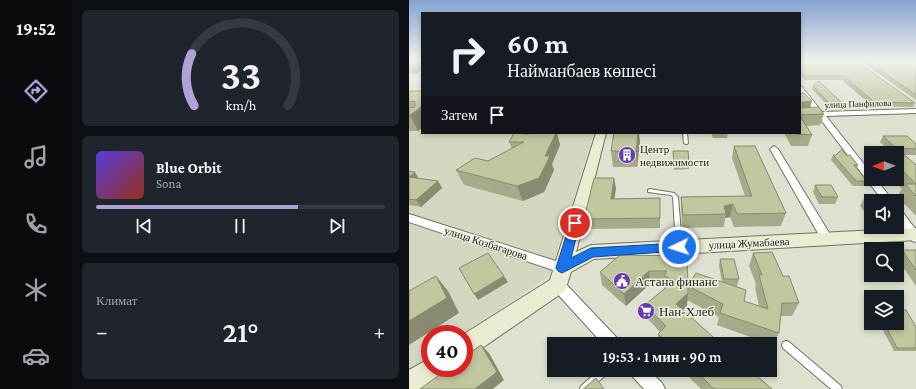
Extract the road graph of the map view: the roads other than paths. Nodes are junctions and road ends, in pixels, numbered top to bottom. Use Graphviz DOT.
graph roads {
  1 [pos="801,89"];
  2 [pos="916,111"];
  3 [pos="801,115"];
  4 [pos="821,115"];
  5 [pos="601,134"];
  6 [pos="685,134"];
  7 [pos="686,143"];
  8 [pos="774,149"];
  9 [pos="650,191"];
  10 [pos="882,194"];
  11 [pos="409,218"];
  12 [pos="904,222"];
  13 [pos="915,235"];
  14 [pos="827,239"];
  15 [pos="679,247"];
  16 [pos="560,277"];
  17 [pos="607,337"];
  18 [pos="473,340"];
  19 [pos="786,345"];
  20 [pos="421,376"];
  21 [pos="597,377"];
  22 [pos="645,377"];
  23 [pos="409,384"];
  24 [pos="584,389"];
  25 [pos="656,389"];
  26 [pos="838,389"];
  1 -- 4 [label="street"];
  2 -- 4 [label="street, улица Панфилова"];
  3 -- 4 [label="street, улица Панфилова"];
  4 -- 10 [label="street"];
  5 -- 16 [label="street"];
  6 -- 7 [label="lane"];
  8 -- 14 [label="street"];
  9 -- 15 [label="lane"];
  11 -- 16 [label="street, улица Козбагарова"];
  12 -- 13 [label="street"];
  13 -- 14 [label="street, улица Жумабаева"];
  14 -- 15 [label="street, улица Жумабаева"];
  15 -- 16 [label="street, улица Жумабаева"];
  16 -- 17 [label="street, улица Козбагарова"];
  16 -- 18 [label="street, улица Жумабаева"];
  19 -- 26 [label="lane"];
  20 -- 23 [label="street"];
  21 -- 24 [label="lane"];
  22 -- 25 [label="street"];
}
